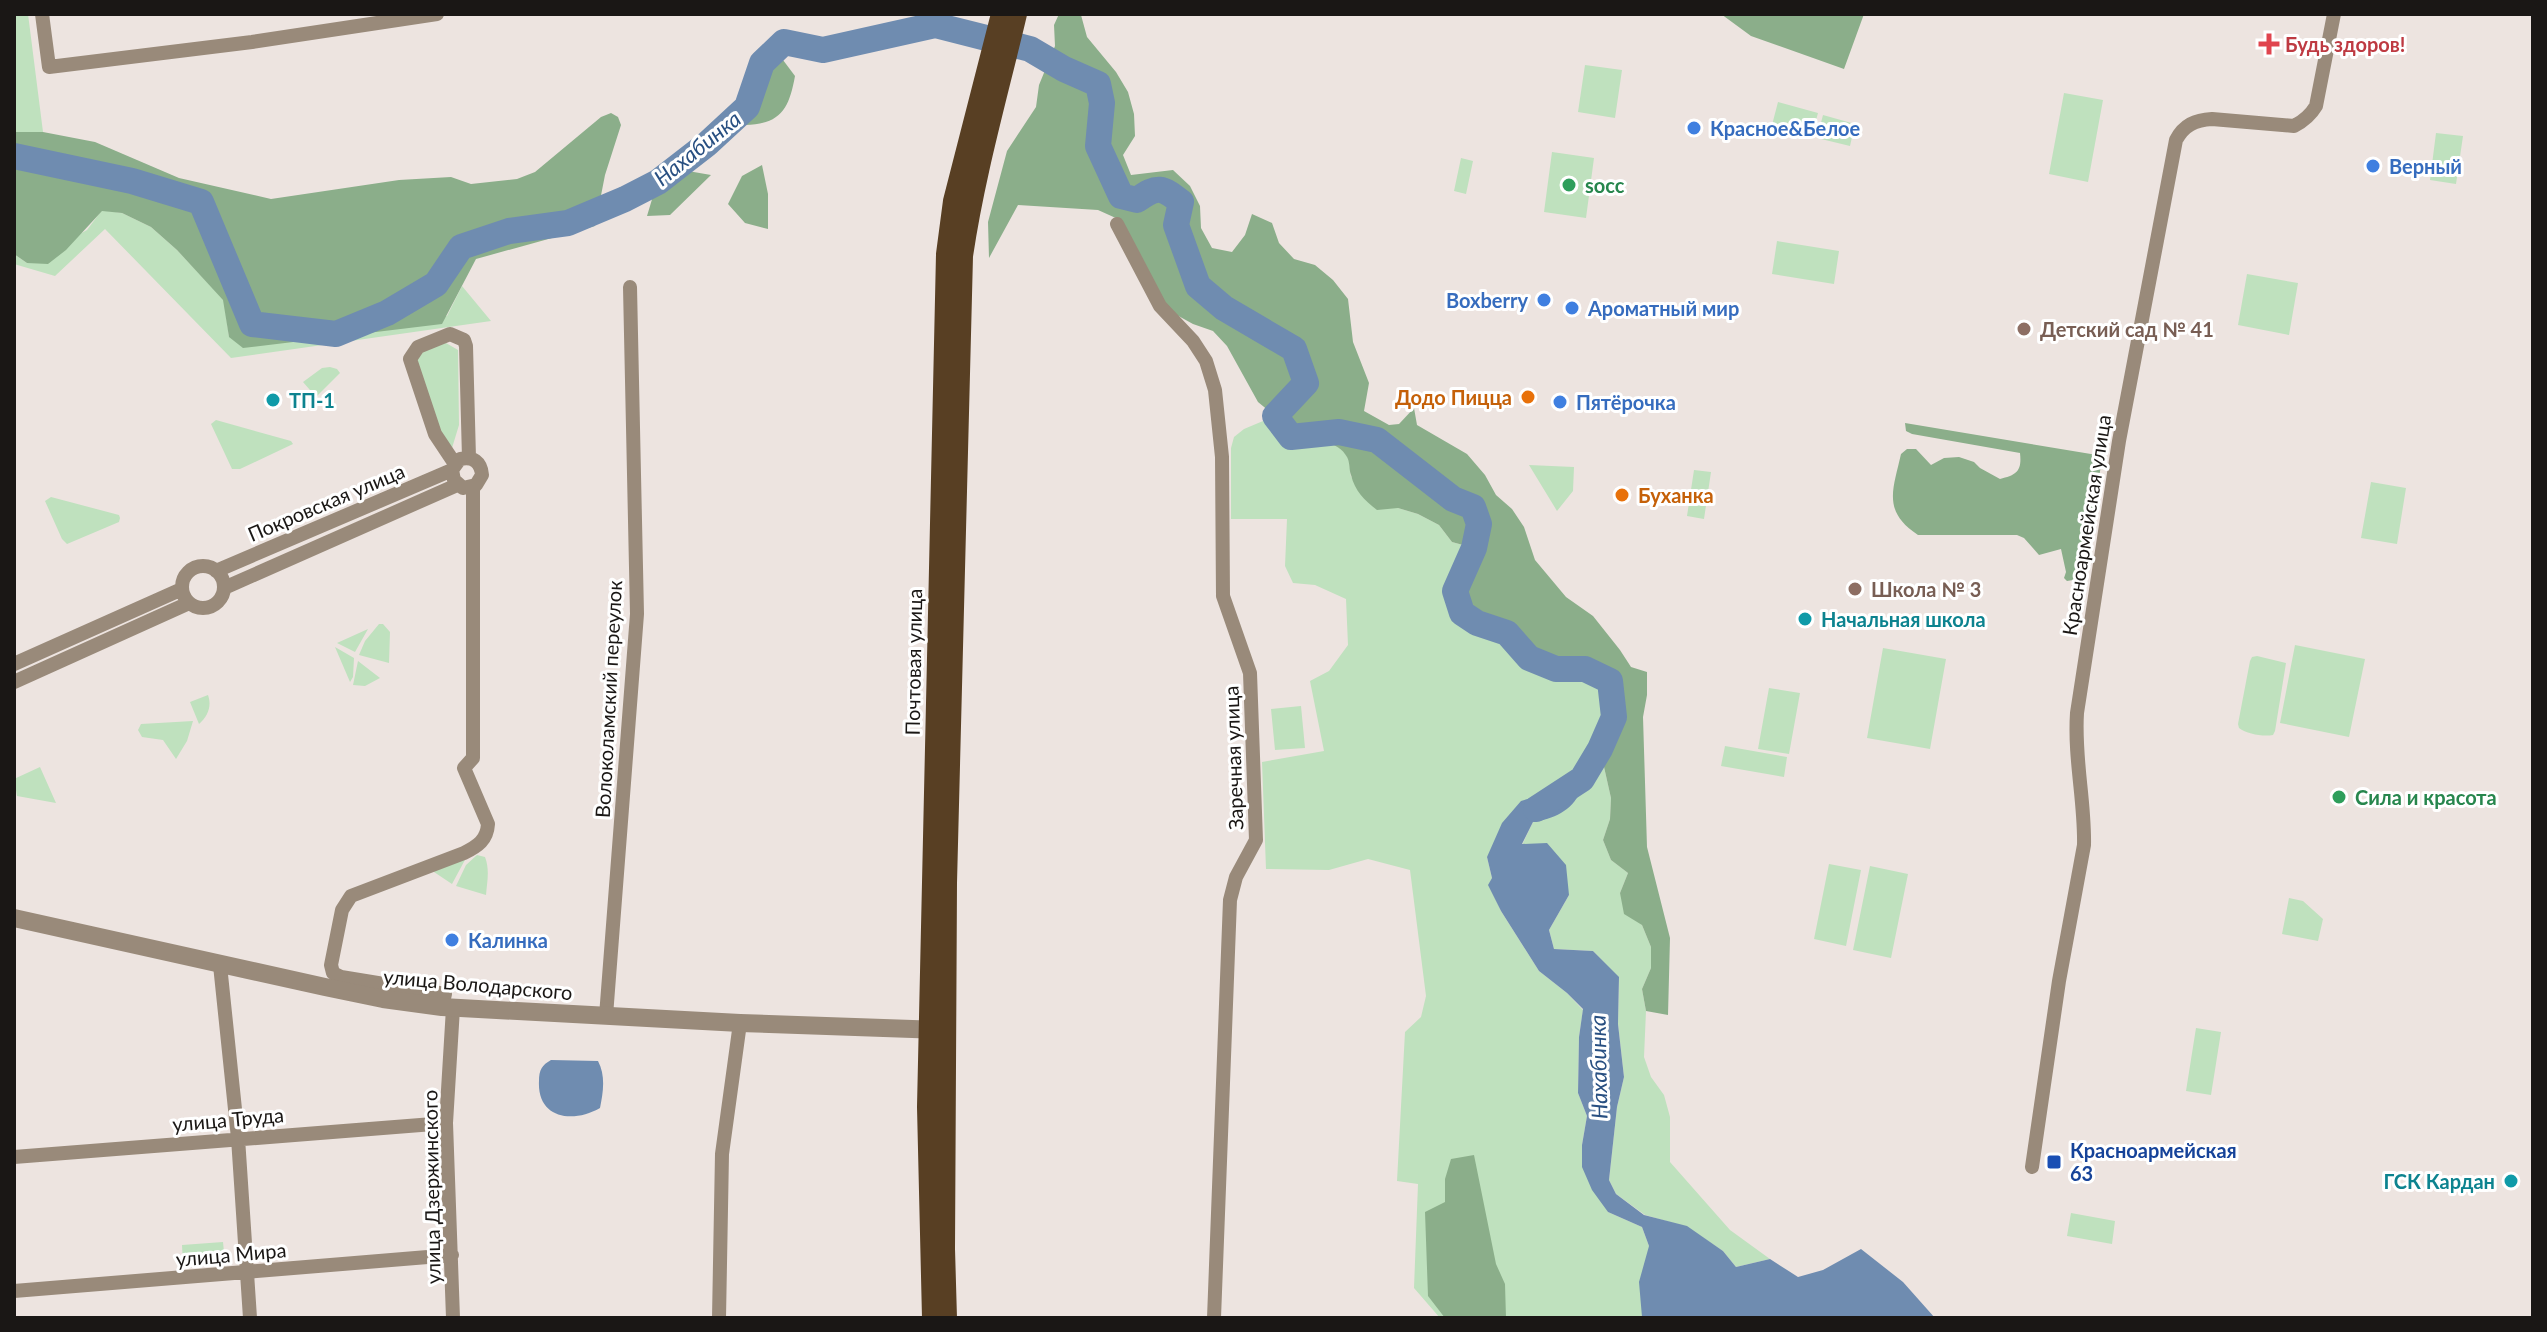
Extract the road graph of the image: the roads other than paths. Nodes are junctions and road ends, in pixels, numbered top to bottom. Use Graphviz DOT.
graph roads {
  1 [pos="42,14"];
  2 [pos="437,14"];
  3 [pos="1001,14"];
  4 [pos="1017,14"];
  5 [pos="2334,14"];
  6 [pos="995,72"];
  7 [pos="1117,224"];
  8 [pos="630,287"];
  9 [pos="459,464"];
  10 [pos="457,485"];
  11 [pos="473,486"];
  12 [pos="216,571"];
  13 [pos="224,588"];
  14 [pos="182,589"];
  15 [pos="189,603"];
  16 [pos="14,664"];
  17 [pos="14,682"];
  18 [pos="14,918"];
  19 [pos="220,965"];
  20 [pos="448,1008"];
  21 [pos="606,1016"];
  22 [pos="740,1023"];
  23 [pos="938,1030"];
  24 [pos="446,1123"];
  25 [pos="238,1138"];
  26 [pos="14,1157"];
  27 [pos="2032,1167"];
  28 [pos="452,1255"];
  29 [pos="246,1273"];
  30 [pos="14,1291"];
  31 [pos="250,1318"];
  32 [pos="453,1318"];
  33 [pos="719,1318"];
  34 [pos="932,1318"];
  35 [pos="947,1318"];
  36 [pos="1214,1318"];
  1 -- 2 [label="street"];
  3 -- 6 [label="main road, Почтовая улица"];
  4 -- 6 [label="main road, Почтовая улица"];
  5 -- 27 [label="street, Красноармейская улица"];
  6 -- 23 [label="main road, Почтовая улица"];
  7 -- 36 [label="street, Заречная улица"];
  8 -- 21 [label="street, Волоколамский переулок"];
  9 -- 9 [label="street"];
  9 -- 10 [label="street"];
  9 -- 11 [label="street"];
  9 -- 12 [label="street, Покровская улица"];
  10 -- 11 [label="street, Покровская улица"];
  10 -- 13 [label="street, Покровская улица"];
  11 -- 20 [label="street"];
  12 -- 13 [label="street"];
  12 -- 14 [label="street, Покровская улица"];
  13 -- 15 [label="street, Покровская улица"];
  14 -- 15 [label="street"];
  14 -- 16 [label="street, Покровская улица"];
  15 -- 17 [label="street, Покровская улица"];
  18 -- 19 [label="street, улица Володарского"];
  19 -- 20 [label="street, улица Володарского"];
  19 -- 25 [label="street"];
  20 -- 21 [label="street, улица Володарского"];
  20 -- 24 [label="street, улица Дзержинского"];
  21 -- 22 [label="street, улица Володарского"];
  22 -- 23 [label="street, улица Володарского"];
  22 -- 33 [label="street"];
  23 -- 34 [label="main road, Почтовая улица"];
  23 -- 35 [label="main road, Почтовая улица"];
  24 -- 25 [label="street, улица Труда"];
  24 -- 28 [label="street, улица Дзержинского"];
  25 -- 26 [label="street, улица Труда"];
  25 -- 29 [label="street"];
  28 -- 29 [label="street, улица Мира"];
  28 -- 32 [label="street, улица Дзержинского"];
  29 -- 30 [label="street, улица Мира"];
  29 -- 31 [label="street"];
}
